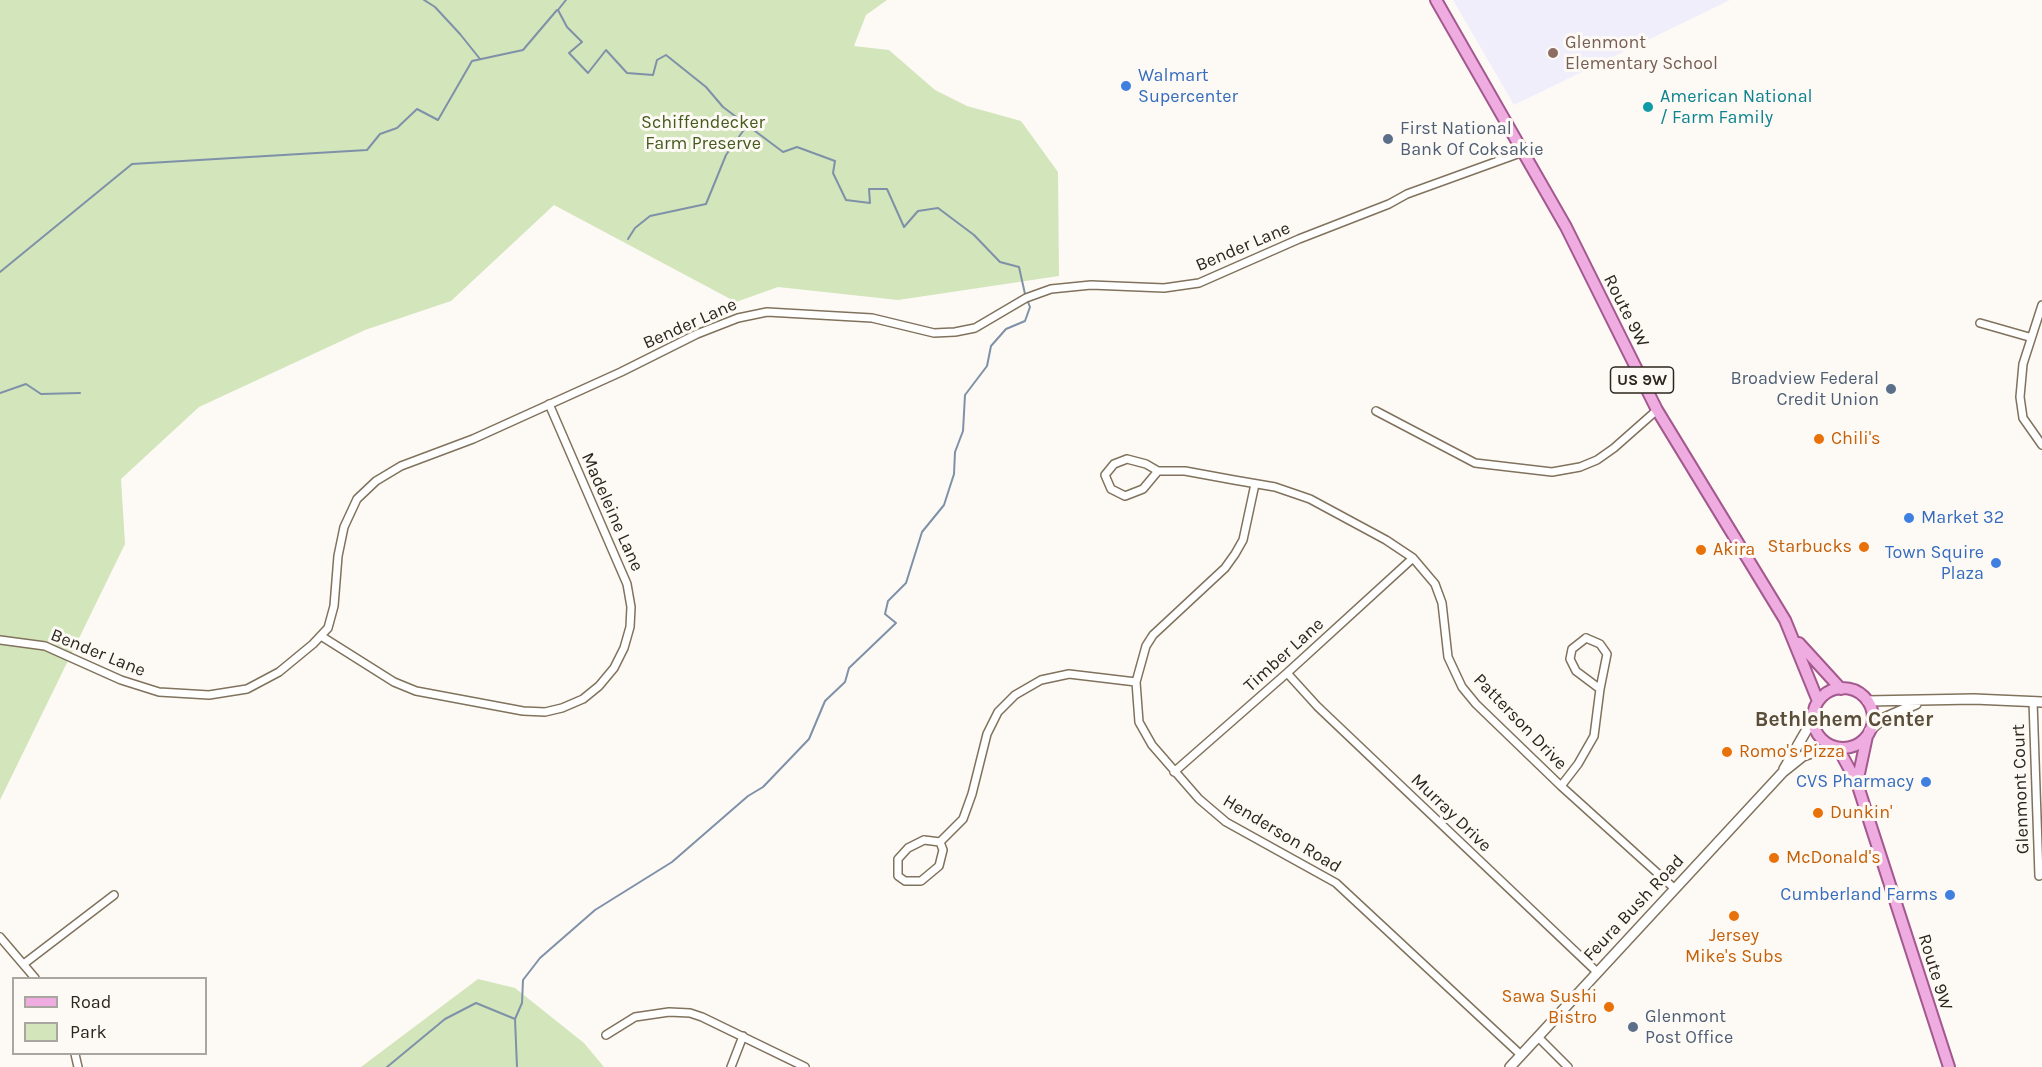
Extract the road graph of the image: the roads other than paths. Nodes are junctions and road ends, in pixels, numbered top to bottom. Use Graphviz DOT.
graph roads {
  1 [pos="1436,0"];
  2 [pos="1523,152"];
  3 [pos="2042,304"];
  4 [pos="1980,323"];
  5 [pos="2029,338"];
  6 [pos="549,404"];
  7 [pos="1657,410"];
  8 [pos="1377,411"];
  9 [pos="2042,446"];
  10 [pos="1158,471"];
  11 [pos="1255,484"];
  12 [pos="1413,558"];
  13 [pos="1792,633"];
  14 [pos="321,636"];
  15 [pos="0,640"];
  16 [pos="1287,674"];
  17 [pos="1136,682"];
  18 [pos="1841,688"];
  19 [pos="1600,689"];
  20 [pos="1924,700"];
  21 [pos="1818,701"];
  22 [pos="1867,701"];
  23 [pos="2037,702"];
  24 [pos="1813,719"];
  25 [pos="1868,734"];
  26 [pos="1834,747"];
  27 [pos="1174,772"];
  28 [pos="1783,772"];
  29 [pos="1857,783"];
  30 [pos="1561,786"];
  31 [pos="940,842"];
  32 [pos="2039,876"];
  33 [pos="1675,889"];
  34 [pos="114,895"];
  35 [pos="0,937"];
  36 [pos="25,963"];
  37 [pos="1597,972"];
  38 [pos="34,977"];
  39 [pos="606,1035"];
  40 [pos="743,1036"];
  41 [pos="1538,1037"];
  42 [pos="1521,1055"];
  43 [pos="731,1067"];
  44 [pos="805,1067"];
  45 [pos="1510,1067"];
  46 [pos="1568,1067"];
  47 [pos="1949,1067"];
  1 -- 2 [label="main road, Route 9W / US 9W"];
  2 -- 6 [label="street, Bender Lane"];
  2 -- 7 [label="main road, Route 9W / US 9W"];
  3 -- 5 [label="street"];
  4 -- 5 [label="street"];
  5 -- 9 [label="street"];
  6 -- 14 [label="street, Bender Lane"];
  6 -- 14 [label="street, Madeleine Lane"];
  7 -- 8 [label="street"];
  7 -- 13 [label="main road, Route 9W / US 9W"];
  10 -- 10 [label="street, Patterson Drive"];
  10 -- 11 [label="street, Patterson Drive"];
  11 -- 12 [label="street, Patterson Drive"];
  11 -- 17 [label="street, Henderson Road"];
  12 -- 16 [label="street, Timber Lane"];
  12 -- 30 [label="street, Patterson Drive"];
  13 -- 18 [label="main road, Route 9W / US 9W"];
  13 -- 21 [label="main road, Route 9W / US 9W"];
  14 -- 15 [label="street, Bender Lane"];
  16 -- 27 [label="street, Timber Lane"];
  16 -- 37 [label="street, Murray Drive"];
  17 -- 27 [label="street, Henderson Road"];
  17 -- 31 [label="street"];
  18 -- 21 [label="main road"];
  18 -- 22 [label="main road"];
  19 -- 19 [label="street"];
  19 -- 30 [label="street"];
  20 -- 22 [label="main road"];
  20 -- 23 [label="main road"];
  20 -- 25 [label="main road"];
  21 -- 24 [label="main road"];
  22 -- 25 [label="main road"];
  23 -- 32 [label="street, Glenmont Court"];
  24 -- 26 [label="main road"];
  24 -- 28 [label="main road, Feura Bush Road"];
  25 -- 26 [label="main road"];
  25 -- 29 [label="main road, Route 9W"];
  26 -- 28 [label="main road, Feura Bush Road"];
  26 -- 29 [label="main road, Route 9W"];
  27 -- 42 [label="street, Henderson Road"];
  28 -- 33 [label="main road, Feura Bush Road"];
  29 -- 47 [label="main road, Route 9W"];
  30 -- 33 [label="street, Patterson Drive"];
  31 -- 31 [label="street"];
  33 -- 37 [label="main road, Feura Bush Road"];
  34 -- 36 [label="street"];
  35 -- 36 [label="street"];
  36 -- 38 [label="street"];
  37 -- 41 [label="main road, Feura Bush Road"];
  39 -- 40 [label="street"];
  40 -- 43 [label="street"];
  40 -- 44 [label="street"];
  41 -- 42 [label="main road, Feura Bush Road"];
  41 -- 46 [label="street"];
  42 -- 45 [label="main road, Feura Bush Road"];
}
